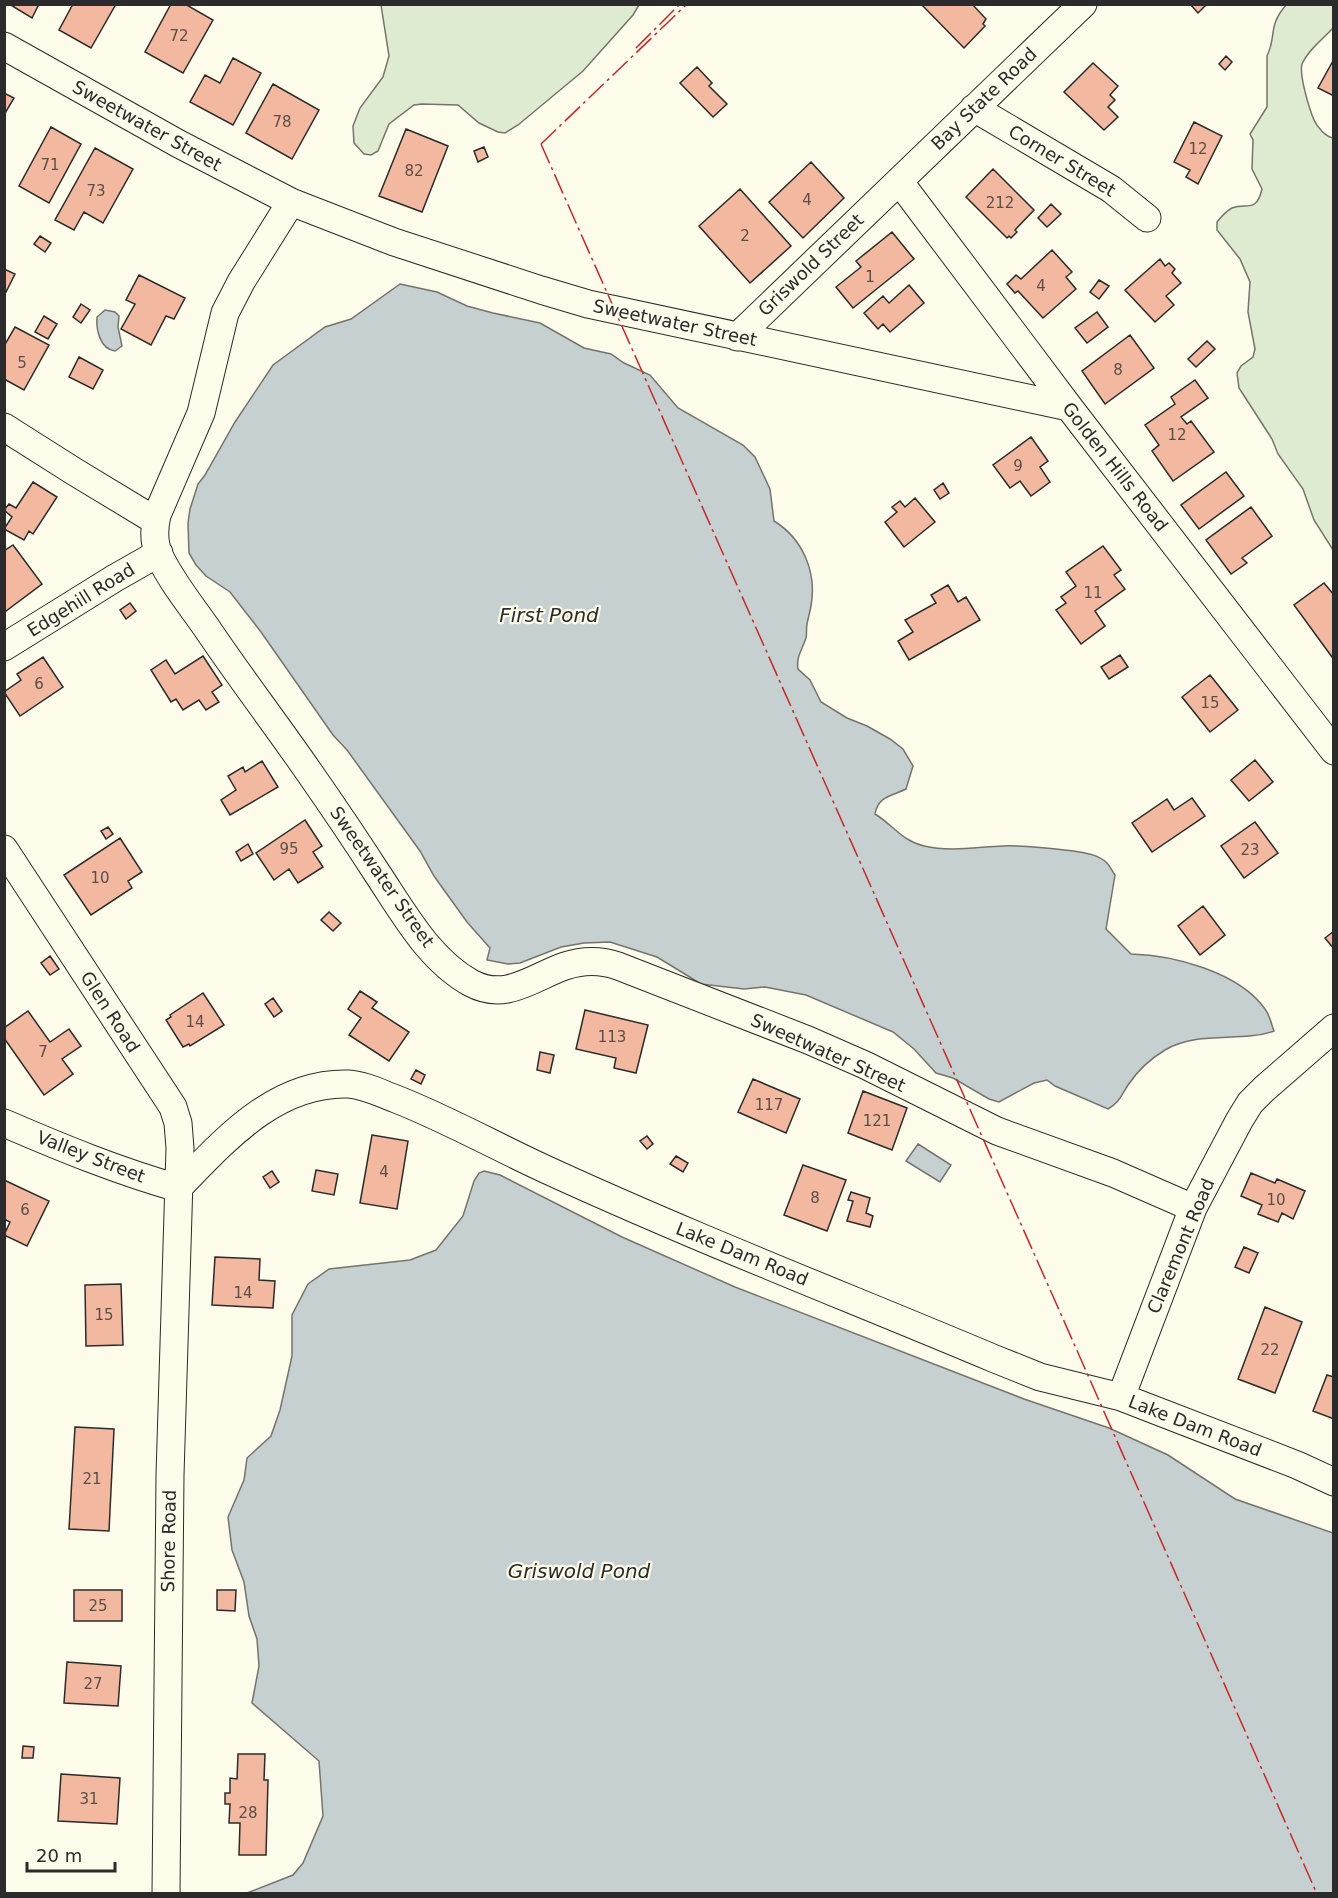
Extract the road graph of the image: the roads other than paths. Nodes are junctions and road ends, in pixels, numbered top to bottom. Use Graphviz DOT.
graph roads {
  1 [pos="1083,4"];
  2 [pos="4,46"];
  3 [pos="974,108"];
  4 [pos="892,187"];
  5 [pos="291,202"];
  6 [pos="1148,218"];
  7 [pos="737,337"];
  8 [pos="1069,407"];
  9 [pos="4,427"];
  10 [pos="156,521"];
  11 [pos="159,553"];
  12 [pos="4,647"];
  13 [pos="1334,751"];
  14 [pos="4,849"];
  15 [pos="1334,1028"];
  16 [pos="4,1123"];
  17 [pos="178,1188"];
  18 [pos="1193,1208"];
  19 [pos="1121,1397"];
  20 [pos="1334,1482"];
  21 [pos="166,1893"];
  1 -- 3 [label="street, Bay State Road"];
  2 -- 5 [label="street, Sweetwater Street"];
  3 -- 4 [label="street, Bay State Road"];
  3 -- 6 [label="street, Corner Street"];
  4 -- 7 [label="street, Griswold Street"];
  4 -- 8 [label="street, Golden Hills Road"];
  5 -- 7 [label="street, Sweetwater Street"];
  5 -- 10 [label="street, Sweetwater Street"];
  7 -- 8 [label="street, Sweetwater Street"];
  8 -- 13 [label="street, Golden Hills Road"];
  9 -- 10 [label="street"];
  10 -- 11 [label="street, Sweetwater Street"];
  11 -- 12 [label="street, Edgehill Road"];
  11 -- 18 [label="street, Sweetwater Street"];
  14 -- 17 [label="street, Glen Road"];
  15 -- 18 [label="street, Claremont Road"];
  16 -- 17 [label="street, Valley Street"];
  17 -- 19 [label="street, Lake Dam Road"];
  17 -- 21 [label="street, Shore Road"];
  18 -- 19 [label="street, Claremont Road"];
  19 -- 20 [label="street, Lake Dam Road"];
}
